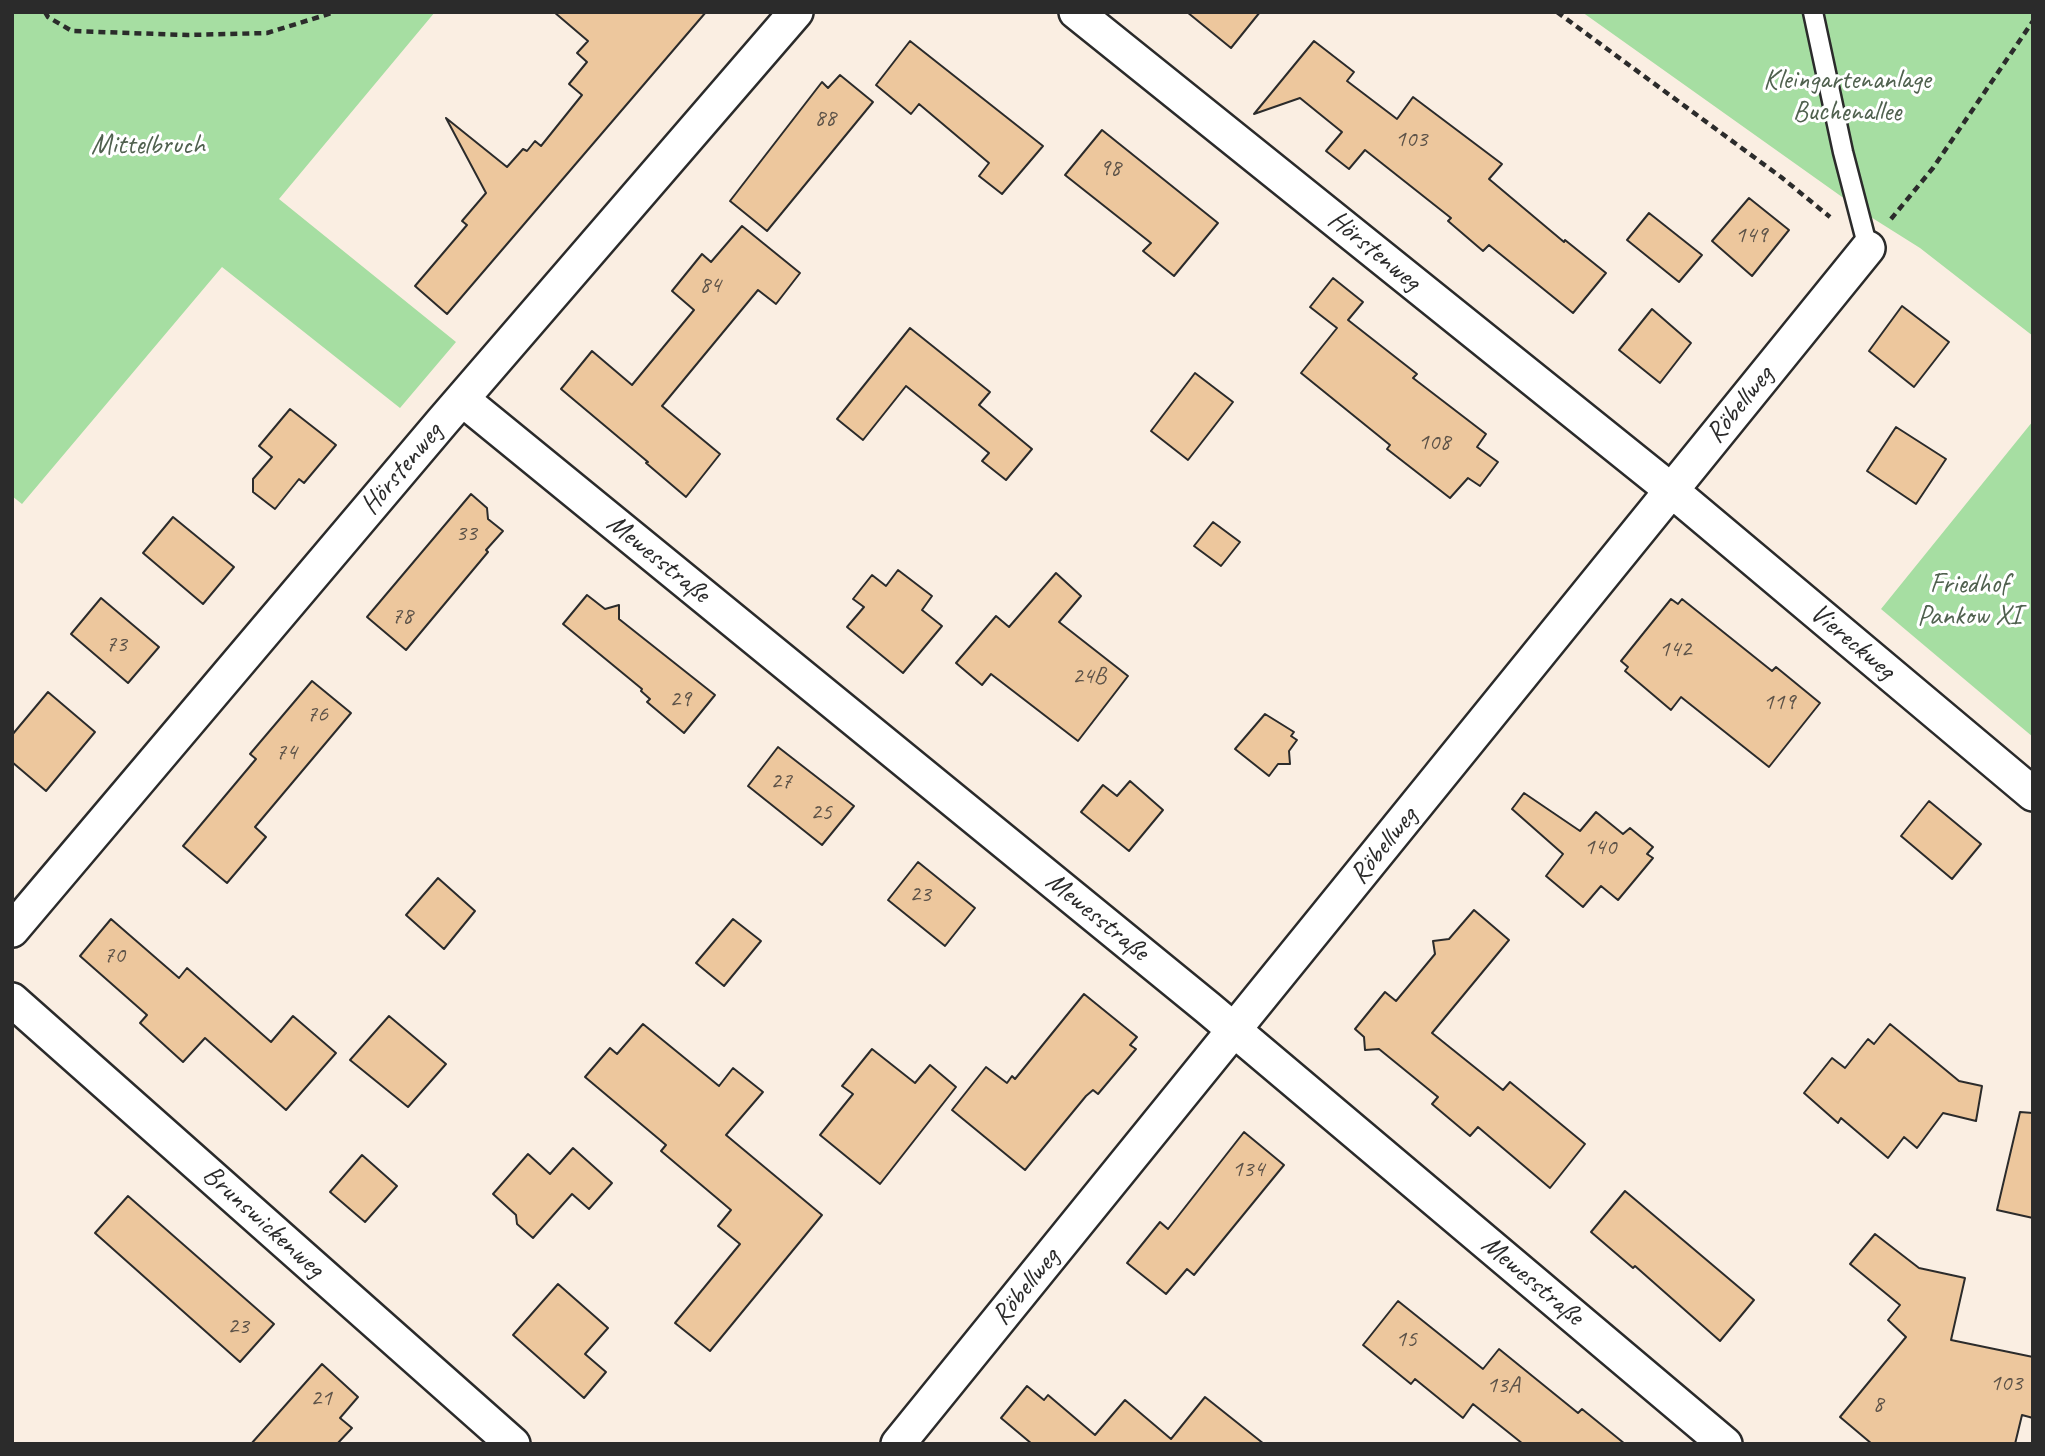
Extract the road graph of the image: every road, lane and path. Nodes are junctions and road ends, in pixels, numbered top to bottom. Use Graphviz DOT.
graph roads {
  1 [pos="45,12"];
  2 [pos="335,12"];
  3 [pos="796,12"];
  4 [pos="1076,12"];
  5 [pos="1557,12"];
  6 [pos="1813,12"];
  7 [pos="2033,21"];
  8 [pos="1868,248"];
  9 [pos="462,399"];
  10 [pos="1671,490"];
  11 [pos="2033,794"];
  12 [pos="12,930"];
  13 [pos="12,1000"];
  14 [pos="1235,1030"];
  15 [pos="513,1444"];
  16 [pos="898,1444"];
  17 [pos="1725,1444"];
  1 -- 2 [label="path"];
  3 -- 9 [label="street, Hörstenweg"];
  4 -- 10 [label="street, Hörstenweg"];
  5 -- 8 [label="path"];
  6 -- 8 [label="lane"];
  7 -- 8 [label="path"];
  8 -- 10 [label="street, Röbellweg"];
  9 -- 12 [label="street, Hörstenweg"];
  9 -- 14 [label="street, Mewesstraße"];
  10 -- 11 [label="street, Viereckweg"];
  10 -- 14 [label="street, Röbellweg"];
  13 -- 15 [label="street, Brunswickenweg"];
  14 -- 16 [label="street, Röbellweg"];
  14 -- 17 [label="street, Mewesstraße"];
}
